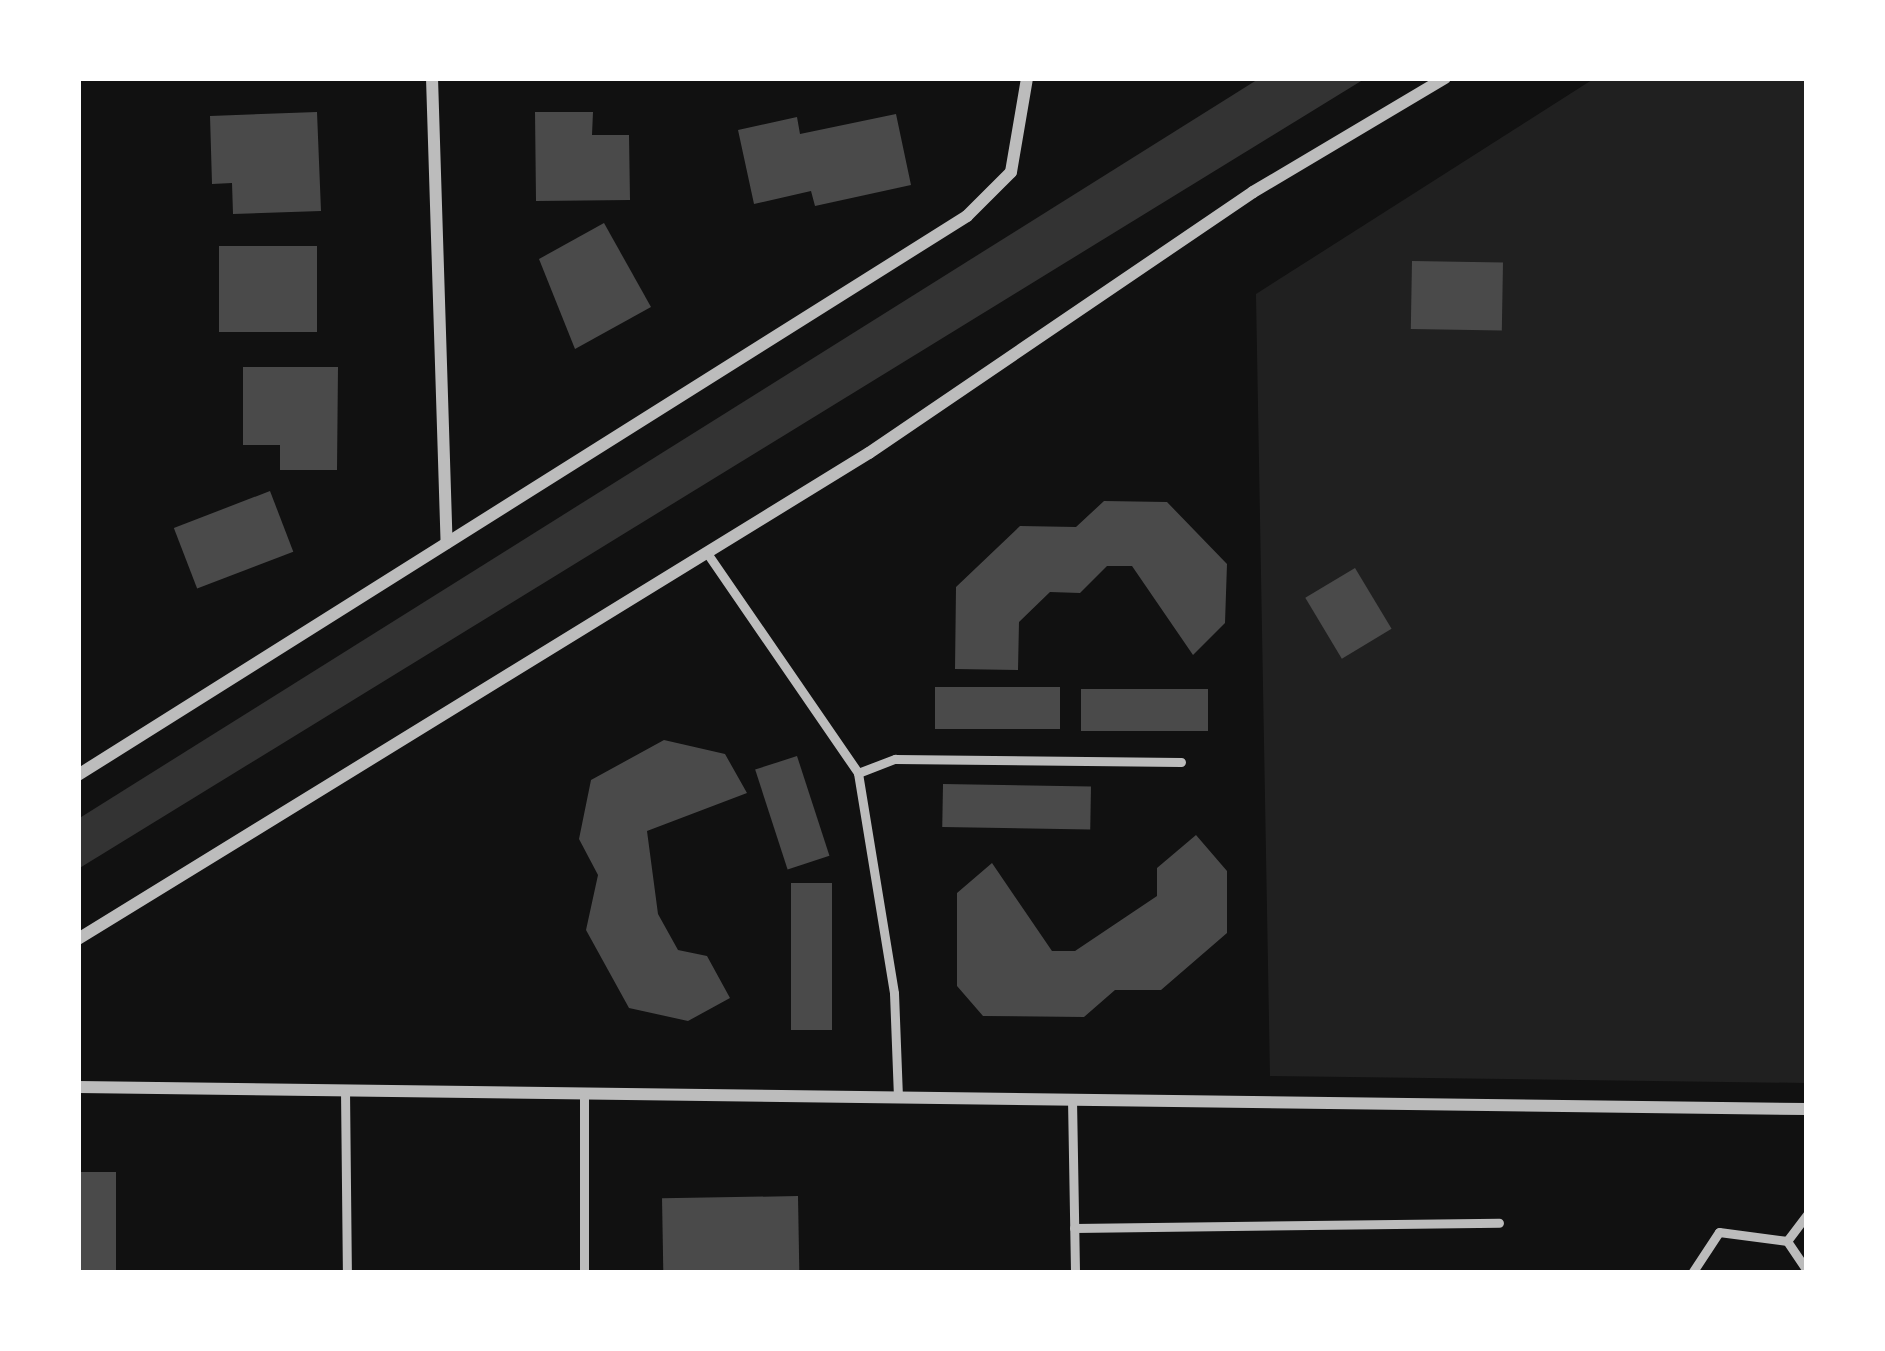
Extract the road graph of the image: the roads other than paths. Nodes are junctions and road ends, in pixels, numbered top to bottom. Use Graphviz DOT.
graph roads {
  1 [pos="432,78"];
  2 [pos="1028,78"];
  3 [pos="1444,78"];
  4 [pos="446,543"];
  5 [pos="707,553"];
  6 [pos="1181,762"];
  7 [pos="858,773"];
  8 [pos="78,775"];
  9 [pos="78,939"];
  10 [pos="78,1087"];
  11 [pos="345,1090"];
  12 [pos="584,1093"];
  13 [pos="898,1097"];
  14 [pos="1072,1100"];
  15 [pos="1807,1108"];
  16 [pos="1807,1214"];
  17 [pos="1499,1223"];
  18 [pos="1074,1228"];
  19 [pos="1787,1241"];
  20 [pos="1807,1270"];
  21 [pos="347,1273"];
  22 [pos="584,1273"];
  23 [pos="1076,1273"];
  24 [pos="1692,1273"];
  1 -- 4 [label="street"];
  2 -- 4 [label="street"];
  3 -- 5 [label="street"];
  4 -- 8 [label="street"];
  5 -- 7 [label="lane"];
  5 -- 9 [label="street"];
  6 -- 7 [label="lane"];
  7 -- 13 [label="lane"];
  10 -- 11 [label="street"];
  11 -- 12 [label="street"];
  11 -- 21 [label="lane"];
  12 -- 13 [label="street"];
  12 -- 22 [label="lane"];
  13 -- 14 [label="street"];
  14 -- 15 [label="street"];
  14 -- 18 [label="lane"];
  16 -- 19 [label="lane"];
  17 -- 18 [label="lane"];
  18 -- 23 [label="lane"];
  19 -- 20 [label="lane"];
  19 -- 24 [label="lane"];
}
